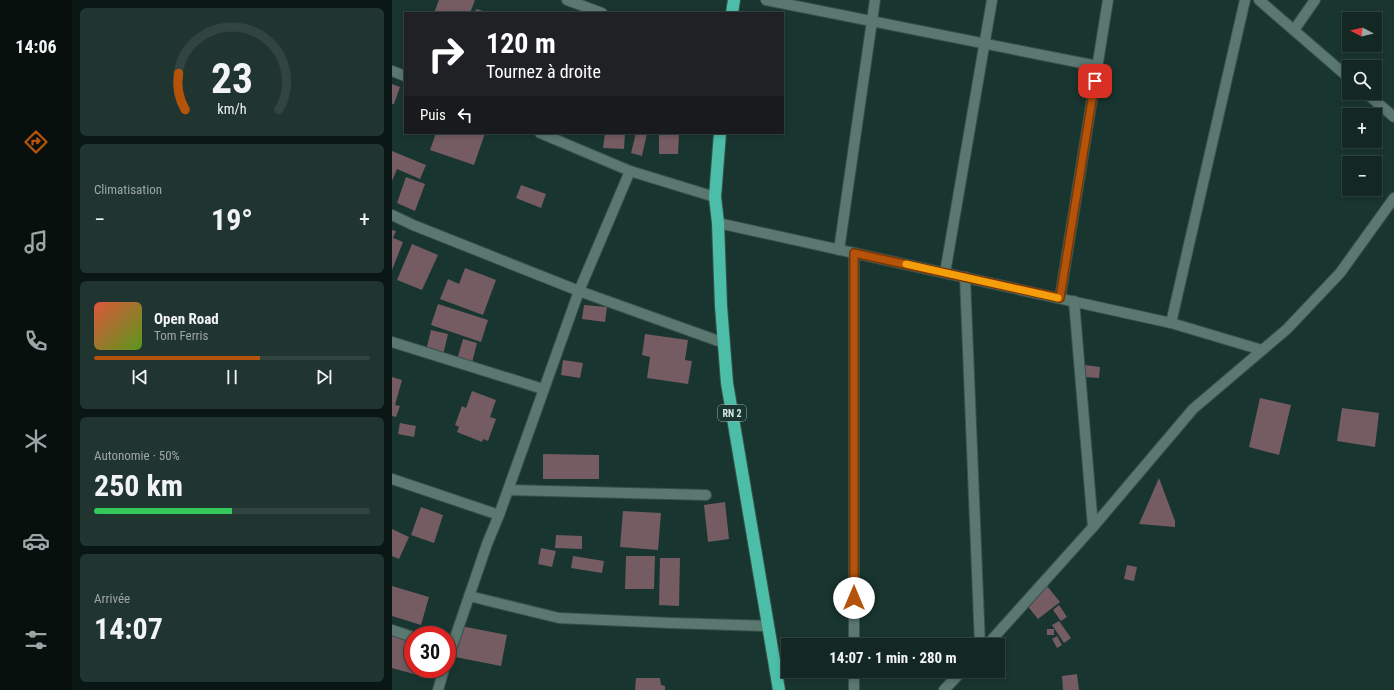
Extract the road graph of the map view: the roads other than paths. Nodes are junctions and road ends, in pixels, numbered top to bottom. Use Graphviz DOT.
graph roads {
  1 [pos="567,0"];
  2 [pos="734,0"];
  3 [pos="766,0"];
  4 [pos="876,0"];
  5 [pos="992,0"];
  6 [pos="1108,0"];
  7 [pos="1245,0"];
  8 [pos="1260,0"];
  9 [pos="1315,0"];
  10 [pos="599,12"];
  11 [pos="732,12"];
  12 [pos="872,22"];
  13 [pos="1294,30"];
  14 [pos="985,43"];
  15 [pos="1097,66"];
  16 [pos="392,71"];
  17 [pos="1342,72"];
  18 [pos="404,76"];
  19 [pos="1374,100"];
  20 [pos="1394,117"];
  21 [pos="542,134"];
  22 [pos="720,134"];
  23 [pos="630,171"];
  24 [pos="715,197"];
  25 [pos="1394,198"];
  26 [pos="392,215"];
  27 [pos="718,223"];
  28 [pos="839,250"];
  29 [pos="854,253"];
  30 [pos="945,273"];
  31 [pos="965,277"];
  32 [pos="579,291"];
  33 [pos="1060,298"];
  34 [pos="1074,301"];
  35 [pos="1171,323"];
  36 [pos="392,342"];
  37 [pos="724,343"];
  38 [pos="1262,350"];
  39 [pos="543,389"];
  40 [pos="392,479"];
  41 [pos="508,490"];
  42 [pos="706,496"];
  43 [pos="499,515"];
  44 [pos="1093,527"];
  45 [pos="469,596"];
  46 [pos="768,626"];
  47 [pos="392,630"];
  48 [pos="456,631"];
  49 [pos="404,634"];
  50 [pos="854,638"];
  51 [pos="980,638"];
  52 [pos="993,638"];
  53 [pos="441,678"];
  54 [pos="854,678"];
  55 [pos="955,678"];
  56 [pos="438,690"];
  57 [pos="779,690"];
  58 [pos="854,690"];
  59 [pos="944,690"];
  1 -- 10 [label="street"];
  2 -- 11 [label="highway"];
  3 -- 12 [label="street"];
  4 -- 12 [label="street"];
  5 -- 14 [label="street"];
  6 -- 15 [label="street"];
  7 -- 35 [label="street"];
  8 -- 13 [label="street"];
  9 -- 13 [label="street"];
  12 -- 14 [label="street"];
  12 -- 28 [label="street"];
  13 -- 17 [label="street"];
  14 -- 15 [label="street"];
  14 -- 30 [label="street"];
  15 -- 33 [label="street"];
  16 -- 18 [label="street"];
  19 -- 20 [label="street"];
  21 -- 23 [label="street"];
  22 -- 24 [label="highway, RN 2"];
  23 -- 24 [label="street"];
  23 -- 32 [label="street"];
  24 -- 27 [label="highway, RN 2"];
  25 -- 38 [label="street"];
  26 -- 32 [label="street"];
  27 -- 28 [label="street"];
  27 -- 37 [label="highway, RN 2"];
  28 -- 29 [label="street"];
  29 -- 30 [label="street"];
  29 -- 50 [label="street"];
  30 -- 31 [label="street"];
  31 -- 33 [label="street"];
  31 -- 51 [label="street"];
  32 -- 37 [label="street"];
  32 -- 39 [label="street"];
  33 -- 34 [label="street"];
  34 -- 35 [label="street"];
  34 -- 44 [label="street"];
  35 -- 38 [label="street"];
  36 -- 39 [label="street"];
  37 -- 46 [label="highway, RN 2"];
  38 -- 44 [label="street"];
  39 -- 41 [label="street"];
  40 -- 43 [label="street"];
  41 -- 42 [label="street"];
  41 -- 43 [label="street"];
  43 -- 45 [label="street"];
  44 -- 52 [label="street"];
  45 -- 46 [label="street"];
  45 -- 48 [label="street"];
  46 -- 57 [label="highway, RN 2"];
  47 -- 49 [label="street"];
  53 -- 56 [label="street"];
  54 -- 58 [label="street"];
  55 -- 59 [label="street"];
}
